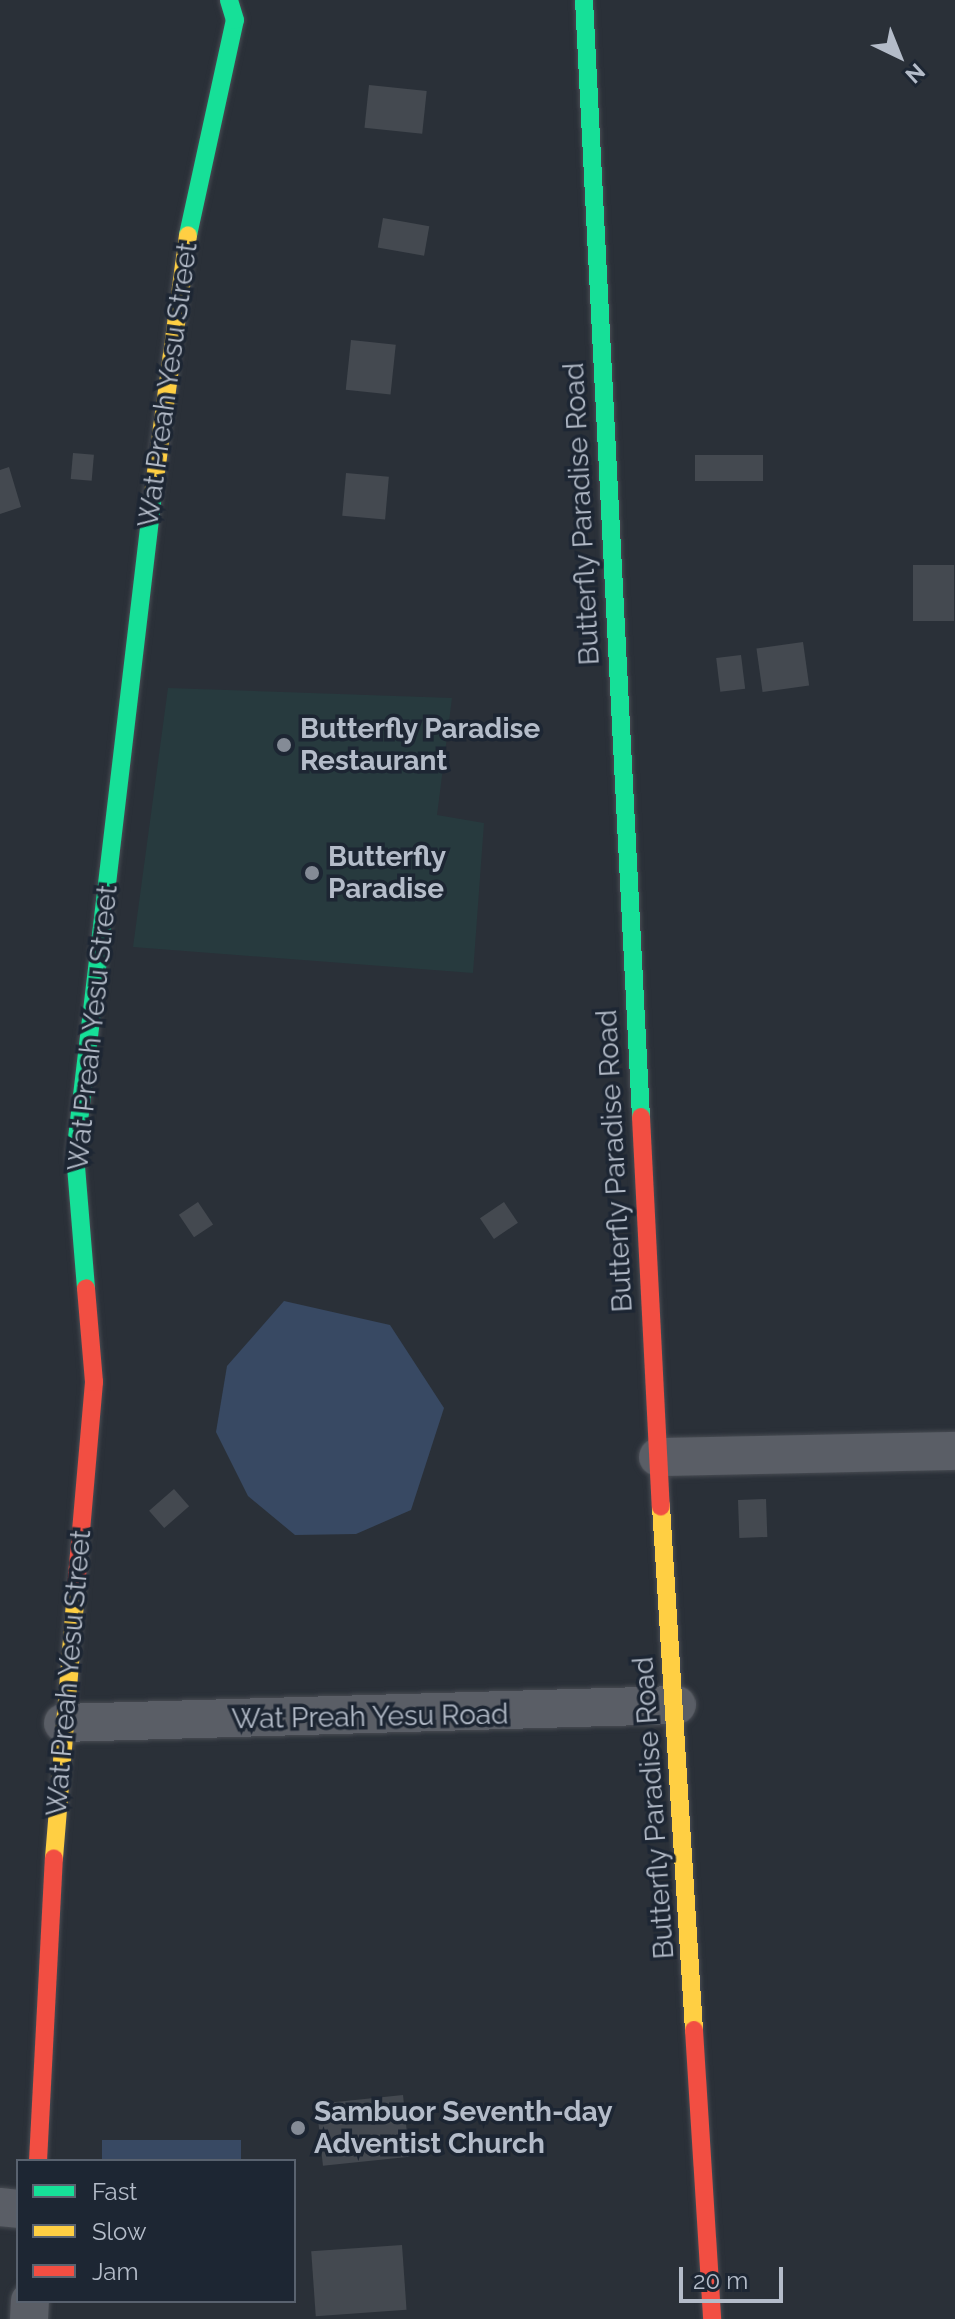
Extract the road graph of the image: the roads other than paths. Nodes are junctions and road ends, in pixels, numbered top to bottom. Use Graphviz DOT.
graph roads {
  1 [pos="229,0"];
  2 [pos="584,0"];
  3 [pos="955,1451"];
  4 [pos="658,1457"];
  5 [pos="677,1705"];
  6 [pos="63,1723"];
  7 [pos="38,2159"];
  8 [pos="712,2319"];
  1 -- 6 [label="street, Wat Preah Yesu Street"];
  2 -- 4 [label="street, Butterfly Paradise Road"];
  3 -- 4 [label="street"];
  4 -- 5 [label="street, Butterfly Paradise Road"];
  5 -- 6 [label="street, Wat Preah Yesu Road"];
  5 -- 8 [label="street, Butterfly Paradise Road"];
  6 -- 7 [label="street, Wat Preah Yesu Street"];
}
